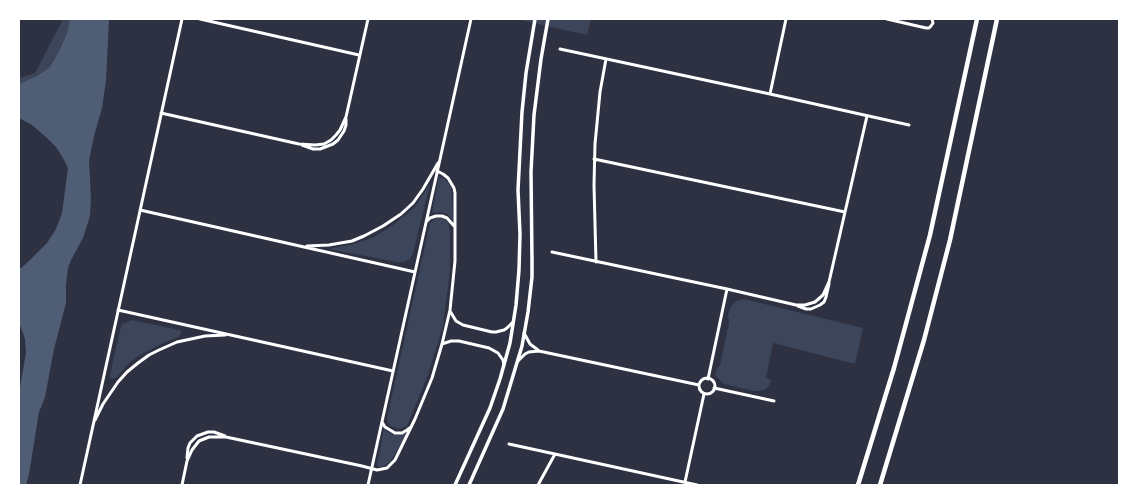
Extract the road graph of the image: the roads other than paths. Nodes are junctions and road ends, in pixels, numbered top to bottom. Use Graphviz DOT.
graph roads {
  1 [pos="182,19"];
  2 [pos="200,19"];
  3 [pos="368,19"];
  4 [pos="471,19"];
  5 [pos="535,19"];
  6 [pos="548,19"];
  7 [pos="786,19"];
  8 [pos="887,19"];
  9 [pos="932,19"];
  10 [pos="976,19"];
  11 [pos="997,19"];
  12 [pos="560,49"];
  13 [pos="359,55"];
  14 [pos="606,60"];
  15 [pos="770,94"];
  16 [pos="161,113"];
  17 [pos="867,116"];
  18 [pos="909,125"];
  19 [pos="594,159"];
  20 [pos="439,160"];
  21 [pos="437,171"];
  22 [pos="140,210"];
  23 [pos="845,212"];
  24 [pos="426,222"];
  25 [pos="455,227"];
  26 [pos="298,246"];
  27 [pos="552,252"];
  28 [pos="596,262"];
  29 [pos="415,272"];
  30 [pos="727,289"];
  31 [pos="118,310"];
  32 [pos="450,310"];
  33 [pos="513,322"];
  34 [pos="524,333"];
  35 [pos="231,335"];
  36 [pos="442,344"];
  37 [pos="539,350"];
  38 [pos="518,361"];
  39 [pos="504,365"];
  40 [pos="393,371"];
  41 [pos="708,379"];
  42 [pos="699,384"];
  43 [pos="716,389"];
  44 [pos="704,394"];
  45 [pos="774,401"];
  46 [pos="382,422"];
  47 [pos="412,426"];
  48 [pos="92,429"];
  49 [pos="226,437"];
  50 [pos="509,444"];
  51 [pos="555,454"];
  52 [pos="187,461"];
  53 [pos="372,469"];
  54 [pos="685,482"];
  55 [pos="80,485"];
  56 [pos="182,485"];
  57 [pos="368,485"];
  58 [pos="455,485"];
  59 [pos="469,485"];
  60 [pos="538,485"];
  61 [pos="697,485"];
  62 [pos="858,485"];
  63 [pos="880,485"];
  1 -- 16 [label="street"];
  2 -- 13 [label="street"];
  3 -- 13 [label="street"];
  4 -- 20 [label="street"];
  5 -- 33 [label="street"];
  6 -- 34 [label="street"];
  7 -- 15 [label="street"];
  8 -- 9 [label="street"];
  10 -- 62 [label="main road"];
  11 -- 63 [label="main road"];
  12 -- 14 [label="street"];
  13 -- 16 [label="street"];
  14 -- 15 [label="street"];
  14 -- 19 [label="street"];
  15 -- 17 [label="street"];
  16 -- 22 [label="street"];
  17 -- 18 [label="street"];
  17 -- 23 [label="street"];
  19 -- 23 [label="street"];
  19 -- 28 [label="street"];
  20 -- 21 [label="street"];
  20 -- 26 [label="street"];
  21 -- 24 [label="street"];
  21 -- 25 [label="street"];
  22 -- 26 [label="street"];
  22 -- 31 [label="street"];
  23 -- 30 [label="street"];
  24 -- 25 [label="street"];
  24 -- 29 [label="street"];
  25 -- 32 [label="street"];
  26 -- 29 [label="street"];
  27 -- 28 [label="street"];
  28 -- 30 [label="street"];
  29 -- 40 [label="street"];
  30 -- 41 [label="street"];
  31 -- 35 [label="street"];
  31 -- 48 [label="street"];
  32 -- 33 [label="street"];
  32 -- 36 [label="street"];
  33 -- 39 [label="street"];
  34 -- 37 [label="street"];
  34 -- 38 [label="street"];
  35 -- 40 [label="street"];
  35 -- 48 [label="street"];
  36 -- 39 [label="street"];
  36 -- 47 [label="street"];
  37 -- 38 [label="street"];
  37 -- 42 [label="street"];
  38 -- 59 [label="street"];
  39 -- 58 [label="street"];
  40 -- 46 [label="street"];
  41 -- 42 [label="street"];
  41 -- 43 [label="street"];
  42 -- 44 [label="street"];
  43 -- 44 [label="street"];
  43 -- 45 [label="street"];
  44 -- 54 [label="street"];
  46 -- 47 [label="street"];
  46 -- 53 [label="street"];
  47 -- 53 [label="street"];
  48 -- 55 [label="street"];
  49 -- 52 [label="street"];
  49 -- 52 [label="street"];
  49 -- 53 [label="street"];
  50 -- 51 [label="street"];
  51 -- 54 [label="street"];
  51 -- 60 [label="street"];
  52 -- 56 [label="street"];
  53 -- 57 [label="street"];
  54 -- 61 [label="street"];
}
